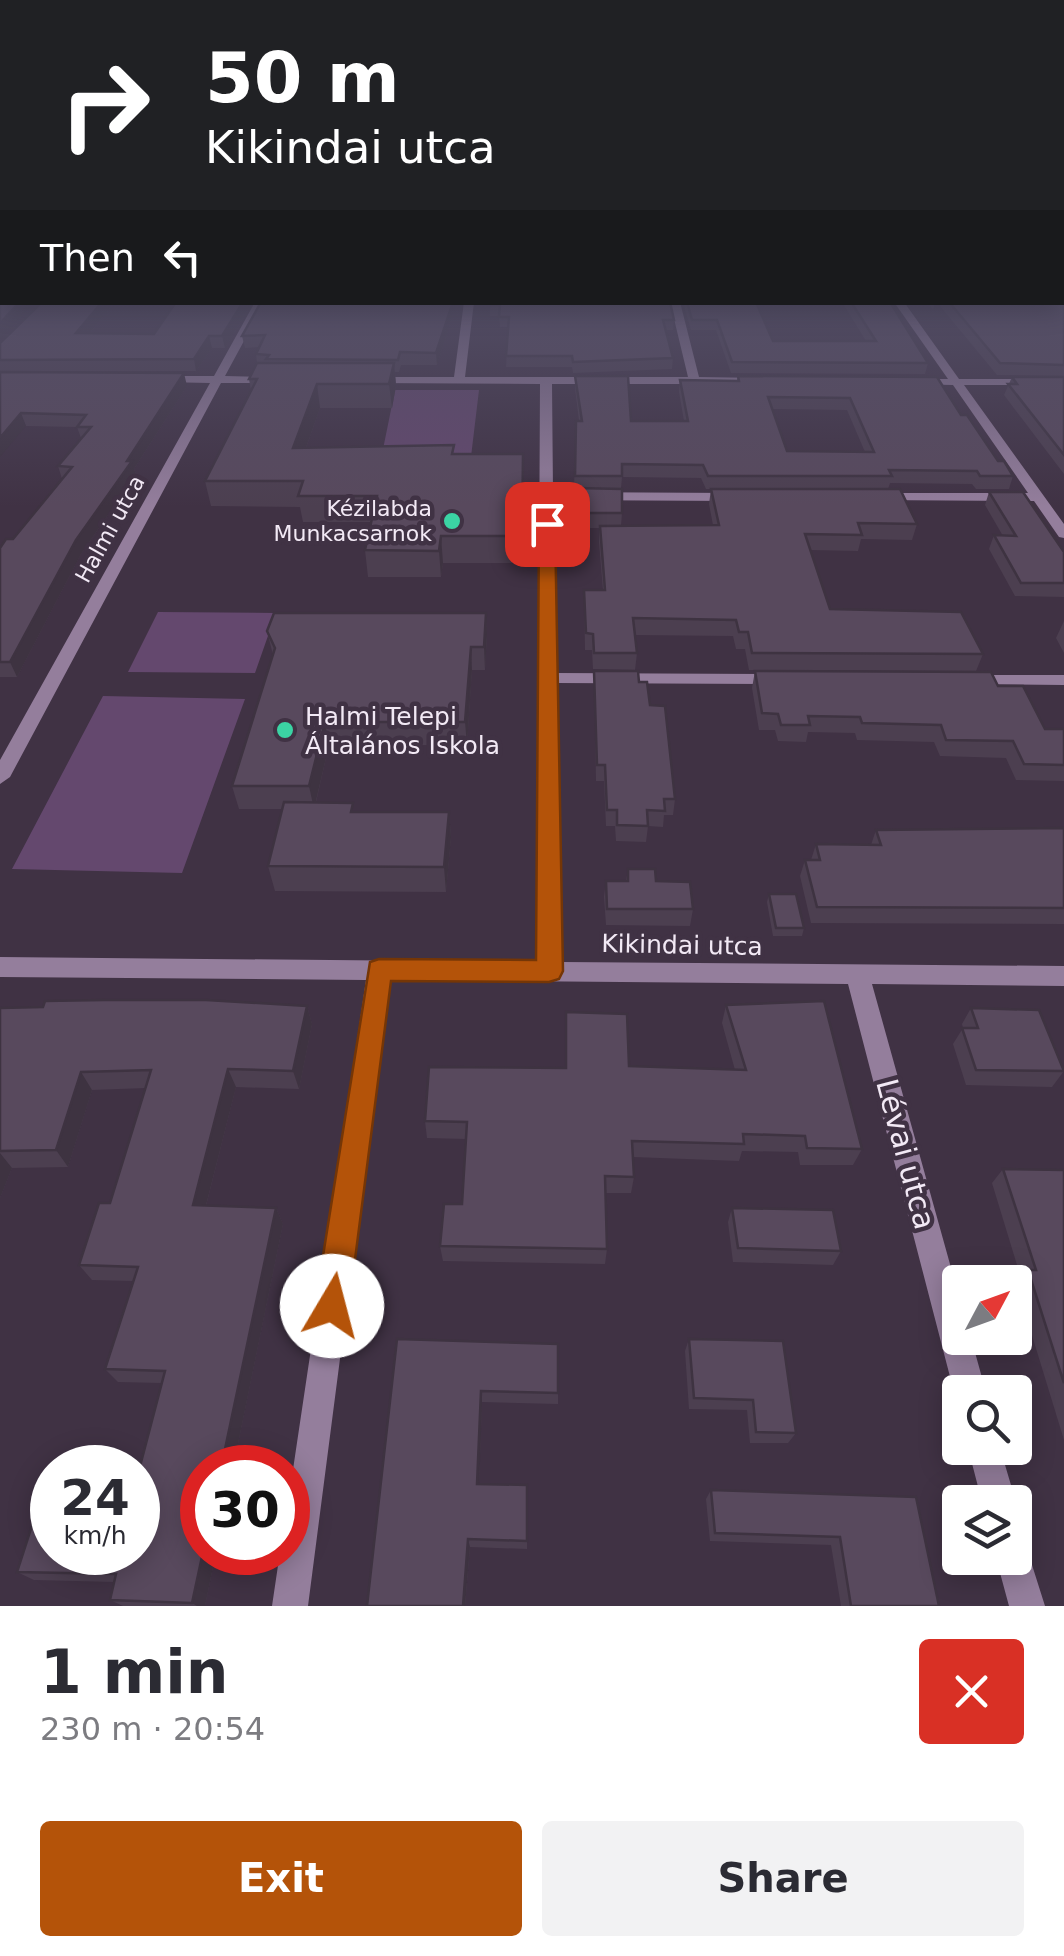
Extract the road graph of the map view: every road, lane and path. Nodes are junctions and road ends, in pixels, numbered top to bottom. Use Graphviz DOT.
graph roads {
  1 [pos="229,358"];
  2 [pos="462,358"];
  3 [pos="688,358"];
  4 [pos="939,358"];
  5 [pos="138,379"];
  6 [pos="217,380"];
  7 [pos="286,380"];
  8 [pos="354,380"];
  9 [pos="459,380"];
  10 [pos="546,380"];
  11 [pos="693,381"];
  12 [pos="787,381"];
  13 [pos="900,382"];
  14 [pos="956,382"];
  15 [pos="1064,382"];
  16 [pos="546,496"];
  17 [pos="744,497"];
  18 [pos="861,497"];
  19 [pos="1038,497"];
  20 [pos="1064,534"];
  21 [pos="548,678"];
  22 [pos="810,679"];
  23 [pos="946,680"];
  24 [pos="1064,680"];
  25 [pos="0,778"];
  26 [pos="0,968"];
  27 [pos="379,970"];
  28 [pos="549,971"];
  29 [pos="857,974"];
  30 [pos="1064,976"];
  31 [pos="965,1375"];
  32 [pos="1019,1575"];
  33 [pos="290,1606"];
  34 [pos="1027,1606"];
  1 -- 6 [label="street, Halmi utca"];
  2 -- 9 [label="street"];
  3 -- 11 [label="street"];
  4 -- 14 [label="street"];
  5 -- 6 [label="street"];
  6 -- 7 [label="street"];
  6 -- 25 [label="street, Halmi utca"];
  8 -- 9 [label="street"];
  9 -- 10 [label="street"];
  10 -- 11 [label="street"];
  10 -- 16 [label="street"];
  11 -- 12 [label="street"];
  13 -- 14 [label="street"];
  14 -- 15 [label="street"];
  14 -- 19 [label="street"];
  16 -- 17 [label="street"];
  16 -- 21 [label="street"];
  18 -- 19 [label="street"];
  19 -- 20 [label="street"];
  21 -- 22 [label="street"];
  21 -- 28 [label="street"];
  23 -- 24 [label="street"];
  26 -- 27 [label="street, Kikindai utca"];
  27 -- 28 [label="street, Kikindai utca"];
  27 -- 33 [label="street"];
  28 -- 29 [label="street, Kikindai utca"];
  29 -- 30 [label="street, Kikindai utca"];
  29 -- 31 [label="street, Lévai utca"];
  32 -- 34 [label="street"];
}
